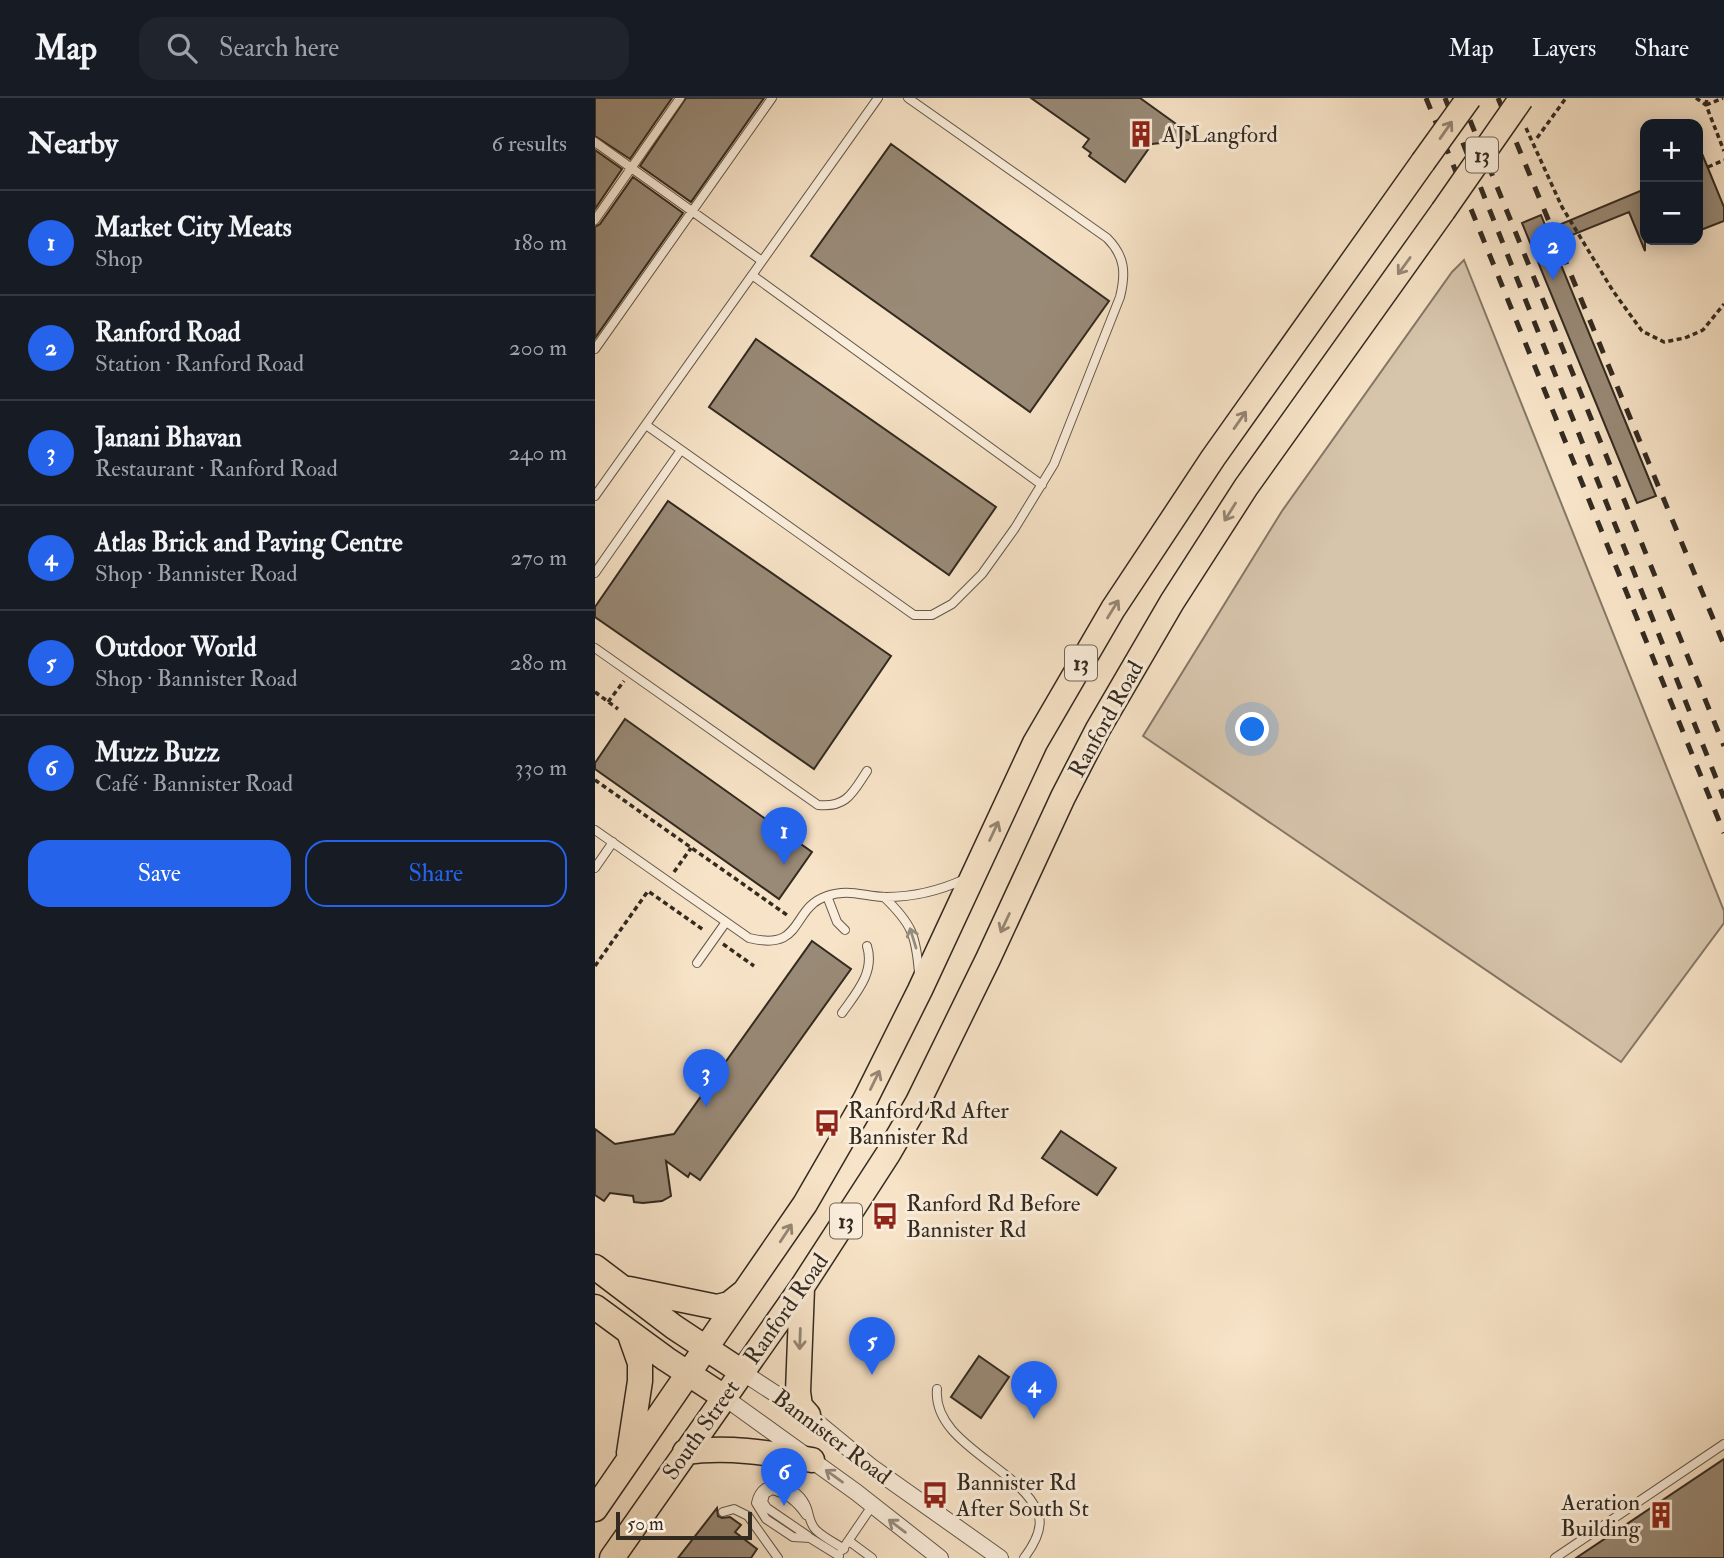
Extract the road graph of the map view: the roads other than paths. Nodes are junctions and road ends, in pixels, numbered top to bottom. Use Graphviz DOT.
graph roads {
  1 [pos="680,98"];
  2 [pos="772,98"];
  3 [pos="878,98"];
  4 [pos="908,98"];
  5 [pos="1469,98"];
  6 [pos="1522,106"];
  7 [pos="595,142"];
  8 [pos="631,168"];
  9 [pos="692,211"];
  10 [pos="595,220"];
  11 [pos="762,261"];
  12 [pos="752,275"];
  13 [pos="595,349"];
  14 [pos="646,425"];
  15 [pos="681,450"];
  16 [pos="1042,485"];
  17 [pos="595,496"];
  18 [pos="595,573"];
  19 [pos="595,648"];
  20 [pos="867,771"];
  21 [pos="595,830"];
  22 [pos="613,842"];
  23 [pos="595,868"];
  24 [pos="972,875"];
  25 [pos="827,896"];
  26 [pos="884,897"];
  27 [pos="726,922"];
  28 [pos="845,930"];
  29 [pos="867,946"];
  30 [pos="697,963"];
  31 [pos="920,990"];
  32 [pos="842,1013"];
  33 [pos="595,1267"];
  34 [pos="620,1287"];
  35 [pos="750,1287"];
  36 [pos="802,1287"];
  37 [pos="595,1307"];
  38 [pos="629,1332"];
  39 [pos="706,1348"];
  40 [pos="742,1372"];
  41 [pos="689,1374"];
  42 [pos="937,1389"];
  43 [pos="724,1397"];
  44 [pos="809,1415"];
  45 [pos="1724,1444"];
  46 [pos="685,1452"];
  47 [pos="812,1460"];
  48 [pos="628,1461"];
  49 [pos="872,1506"];
  50 [pos="595,1509"];
  51 [pos="723,1512"];
  52 [pos="842,1551"];
  53 [pos="612,1558"];
  54 [pos="778,1558"];
  55 [pos="872,1558"];
  56 [pos="940,1558"];
  57 [pos="1000,1558"];
  58 [pos="1024,1558"];
  59 [pos="1555,1558"];
  1 -- 8 [label="lane"];
  2 -- 9 [label="lane"];
  3 -- 11 [label="lane"];
  4 -- 16 [label="lane"];
  24 -- 5 [label="main road, Ranford Road / 13, one-way, bridge"];
  6 -- 36 [label="main road, Ranford Road / 13, one-way, bridge"];
  7 -- 8 [label="lane"];
  8 -- 9 [label="lane"];
  8 -- 10 [label="lane"];
  9 -- 11 [label="lane"];
  9 -- 13 [label="lane"];
  11 -- 12 [label="lane"];
  12 -- 14 [label="lane"];
  12 -- 16 [label="lane"];
  14 -- 15 [label="lane"];
  14 -- 17 [label="lane"];
  15 -- 16 [label="lane"];
  15 -- 18 [label="lane"];
  19 -- 20 [label="lane"];
  21 -- 22 [label="lane"];
  22 -- 23 [label="lane"];
  22 -- 27 [label="lane"];
  24 -- 26 [label="lane"];
  24 -- 31 [label="main road, Ranford Road / 13"];
  25 -- 26 [label="lane"];
  25 -- 27 [label="lane"];
  25 -- 28 [label="lane"];
  31 -- 26 [label="lane, one-way"];
  27 -- 30 [label="lane"];
  29 -- 32 [label="lane"];
  35 -- 31 [label="main road, Ranford Road / 13, one-way"];
  33 -- 34 [label="main road, Bannister Road"];
  34 -- 35 [label="main road"];
  34 -- 39 [label="main road, Bannister Road"];
  35 -- 39 [label="main road, Ranford Road / 13"];
  36 -- 40 [label="main road, Ranford Road / 13"];
  36 -- 44 [label="main road, one-way"];
  37 -- 38 [label="main road, Bannister Road"];
  38 -- 41 [label="main road, Bannister Road"];
  38 -- 48 [label="main road"];
  39 -- 40 [label="main road, Bannister Road"];
  39 -- 41 [label="main road, South Street / 13"];
  40 -- 43 [label="main road, South Street / 13"];
  40 -- 44 [label="street, Bannister Road"];
  41 -- 43 [label="main road, Bannister Road"];
  41 -- 48 [label="main road, South Street / 13"];
  42 -- 58 [label="lane"];
  43 -- 46 [label="main road, South Street / 13"];
  43 -- 47 [label="street, Bannister Road"];
  44 -- 57 [label="street, Bannister Road"];
  45 -- 59 [label="lane"];
  46 -- 47 [label="main road"];
  46 -- 53 [label="main road, South Street / 13"];
  49 -- 47 [label="street, Bannister Road, one-way"];
  48 -- 50 [label="main road, South Street / 13"];
  49 -- 52 [label="lane"];
  56 -- 49 [label="street, Bannister Road, one-way"];
  51 -- 54 [label="lane"];
  52 -- 52 [label="lane"];
  52 -- 55 [label="lane"];
}
